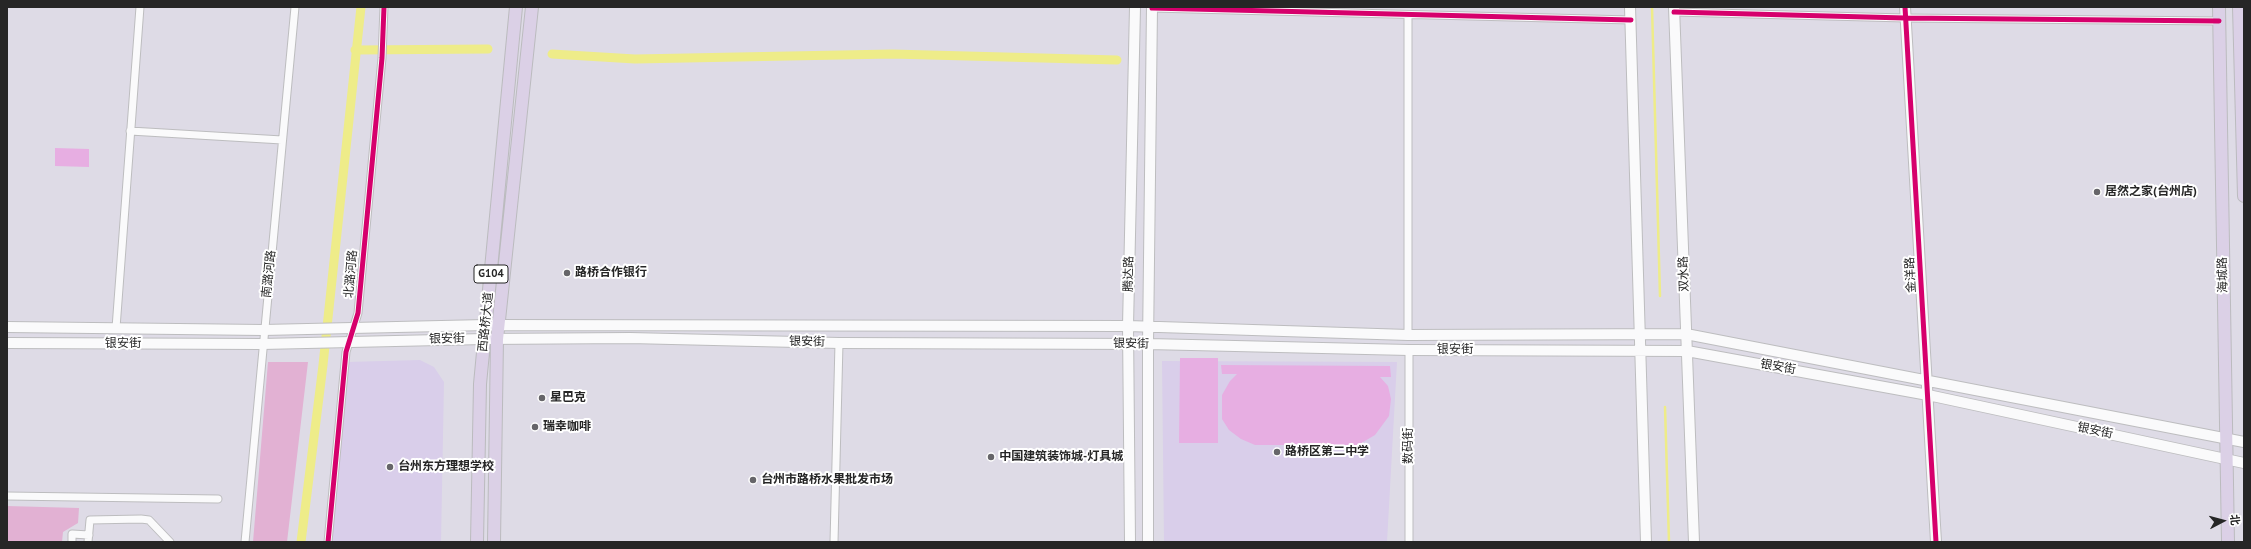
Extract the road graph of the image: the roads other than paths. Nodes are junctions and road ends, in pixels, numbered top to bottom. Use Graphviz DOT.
graph roads {
  1 [pos="140,7"];
  2 [pos="295,7"];
  3 [pos="384,7"];
  4 [pos="516,7"];
  5 [pos="532,7"];
  6 [pos="1135,7"];
  7 [pos="1630,7"];
  8 [pos="1905,7"];
  9 [pos="2219,7"];
  10 [pos="2239,7"];
  11 [pos="1152,8"];
  12 [pos="1674,10"];
  13 [pos="1408,15"];
  14 [pos="1906,18"];
  15 [pos="1631,20"];
  16 [pos="2219,21"];
  17 [pos="130,131"];
  18 [pos="282,140"];
  19 [pos="2244,196"];
  20 [pos="486,324"];
  21 [pos="499,325"];
  22 [pos="1128,326"];
  23 [pos="7,327"];
  24 [pos="1149,327"];
  25 [pos="116,328"];
  26 [pos="349,328"];
  27 [pos="264,330"];
  28 [pos="1686,334"];
  29 [pos="1408,335"];
  30 [pos="1640,335"];
  31 [pos="484,338"];
  32 [pos="497,339"];
  33 [pos="346,342"];
  34 [pos="7,343"];
  35 [pos="839,343"];
  36 [pos="1129,343"];
  37 [pos="262,344"];
  38 [pos="1148,344"];
  39 [pos="1409,350"];
  40 [pos="1640,350"];
  41 [pos="1688,351"];
  42 [pos="1927,380"];
  43 [pos="1928,395"];
  44 [pos="2225,438"];
  45 [pos="2244,442"];
  46 [pos="2225,459"];
  47 [pos="2244,463"];
  48 [pos="7,496"];
  49 [pos="218,499"];
  50 [pos="89,538"];
  51 [pos="72,542"];
  52 [pos="170,542"];
  53 [pos="245,542"];
  54 [pos="328,542"];
  55 [pos="478,542"];
  56 [pos="494,542"];
  57 [pos="834,542"];
  58 [pos="1130,542"];
  59 [pos="1148,542"];
  60 [pos="1409,542"];
  61 [pos="1646,542"];
  62 [pos="1694,542"];
  63 [pos="1936,542"];
  64 [pos="2228,542"];
  1 -- 17 [label="street"];
  2 -- 18 [label="street, 南潞河路"];
  3 -- 26 [label="street, 北潞河路"];
  4 -- 20 [label="main road, 西路桥大道 / G104"];
  5 -- 21 [label="main road, 西路桥大道 / G104"];
  6 -- 22 [label="main road, 腾达路"];
  7 -- 15 [label="main road"];
  8 -- 14 [label="main road, 金洋路"];
  9 -- 16 [label="main road, 海城路"];
  10 -- 19 [label="main road"];
  11 -- 13 [label="street"];
  11 -- 24 [label="main road, 腾达路"];
  12 -- 14 [label="street"];
  12 -- 28 [label="main road, 双水路"];
  13 -- 15 [label="street"];
  13 -- 29 [label="street"];
  14 -- 16 [label="street"];
  14 -- 42 [label="main road, 金洋路"];
  15 -- 30 [label="main road"];
  16 -- 44 [label="main road, 海城路"];
  17 -- 18 [label="street"];
  17 -- 25 [label="street"];
  18 -- 27 [label="street, 南潞河路"];
  20 -- 21 [label="main road, 银安街"];
  20 -- 26 [label="main road, 银安街"];
  20 -- 31 [label="main road, 西路桥大道 / G104"];
  21 -- 22 [label="main road, 银安街"];
  21 -- 32 [label="main road, 西路桥大道 / G104"];
  22 -- 24 [label="main road, 银安街"];
  22 -- 36 [label="main road, 腾达路"];
  23 -- 25 [label="main road, 银安街"];
  24 -- 29 [label="main road, 银安街"];
  24 -- 38 [label="main road, 腾达路"];
  25 -- 27 [label="main road, 银安街"];
  26 -- 27 [label="main road, 银安街"];
  26 -- 33 [label="street, 北潞河路"];
  27 -- 37 [label="street, 南潞河路"];
  28 -- 30 [label="main road, 银安街"];
  28 -- 41 [label="main road, 双水路"];
  28 -- 42 [label="main road, 银安街"];
  29 -- 30 [label="main road, 银安街"];
  30 -- 40 [label="main road"];
  31 -- 32 [label="main road, 银安街"];
  31 -- 33 [label="main road, 银安街"];
  31 -- 55 [label="main road, 西路桥大道 / G104"];
  32 -- 35 [label="main road, 银安街"];
  32 -- 56 [label="main road, 西路桥大道 / G104"];
  33 -- 37 [label="main road, 银安街"];
  33 -- 54 [label="street, 北潞河路"];
  34 -- 37 [label="main road, 银安街"];
  35 -- 36 [label="main road, 银安街"];
  35 -- 57 [label="street"];
  36 -- 38 [label="main road, 银安街"];
  36 -- 58 [label="main road, 腾达路"];
  37 -- 53 [label="street, 南潞河路"];
  38 -- 39 [label="main road, 银安街"];
  38 -- 59 [label="main road, 腾达路"];
  39 -- 40 [label="main road, 银安街"];
  39 -- 60 [label="street, 数码街"];
  40 -- 41 [label="main road, 银安街"];
  40 -- 61 [label="main road"];
  41 -- 43 [label="main road, 银安街"];
  41 -- 62 [label="main road, 双水路"];
  42 -- 43 [label="main road, 金洋路"];
  42 -- 44 [label="main road, 银安街"];
  43 -- 46 [label="main road, 银安街"];
  43 -- 63 [label="main road, 金洋路"];
  44 -- 45 [label="main road, 银安街"];
  44 -- 46 [label="main road, 海城路"];
  46 -- 47 [label="main road, 银安街"];
  46 -- 64 [label="main road, 海城路"];
  48 -- 49 [label="street"];
  50 -- 51 [label="street"];
  50 -- 52 [label="street"];
}
